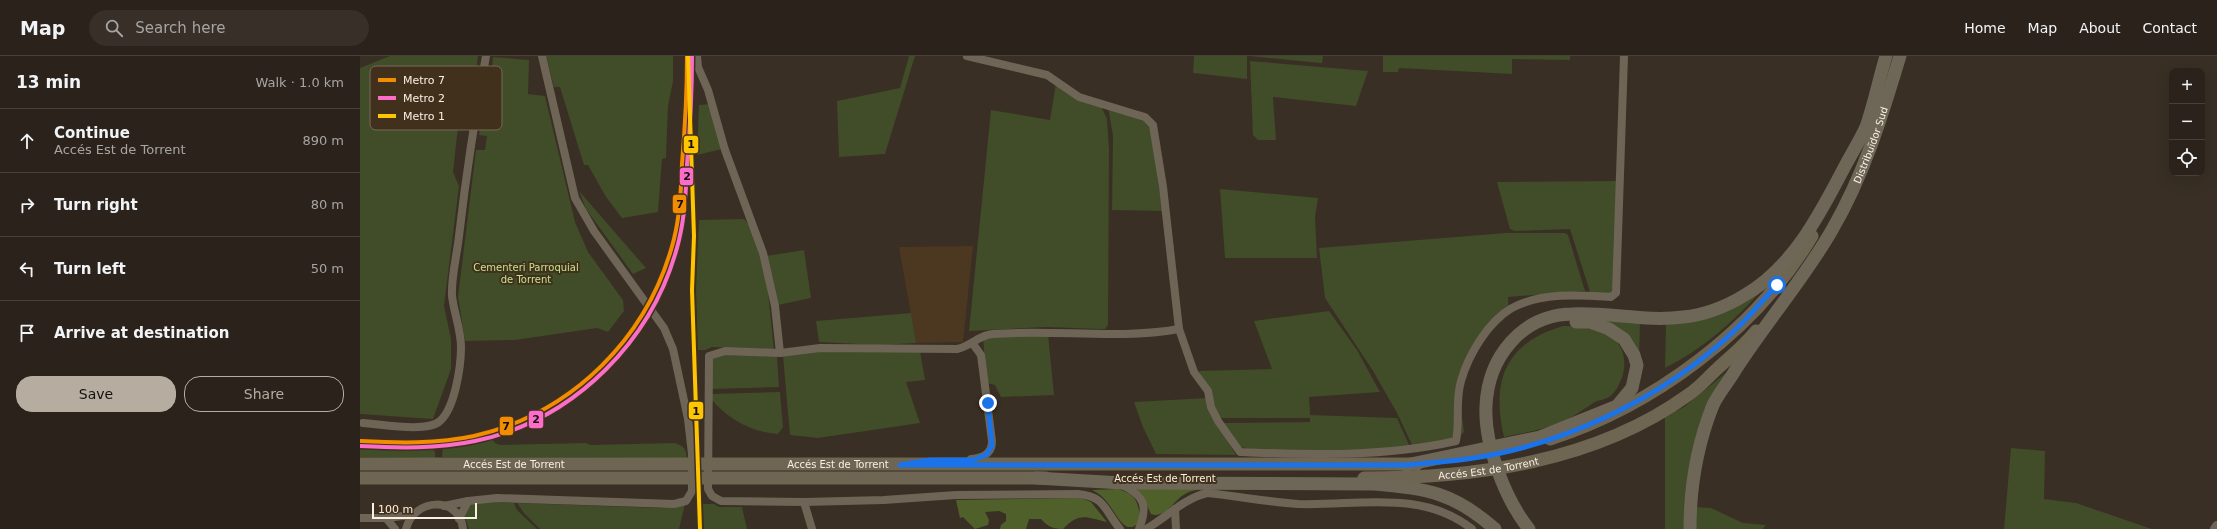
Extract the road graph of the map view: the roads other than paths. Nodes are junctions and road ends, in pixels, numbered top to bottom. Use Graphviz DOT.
graph roads {
  1 [pos="486,56"];
  2 [pos="542,56"];
  3 [pos="697,56"];
  4 [pos="968,56"];
  5 [pos="1624,56"];
  6 [pos="1886,56"];
  7 [pos="1900,56"];
  8 [pos="484,66"];
  9 [pos="1866,127"];
  10 [pos="473,130"];
  11 [pos="1832,231"];
  12 [pos="1178,329"];
  13 [pos="973,344"];
  14 [pos="780,353"];
  15 [pos="360,414"];
  16 [pos="361,425"];
  17 [pos="1490,426"];
  18 [pos="360,464"];
  19 [pos="900,465"];
  20 [pos="1406,465"];
  21 [pos="360,478"];
  22 [pos="1036,478"];
  23 [pos="1116,482"];
  24 [pos="1509,488"];
  25 [pos="468,501"];
  26 [pos="804,502"];
  27 [pos="444,506"];
  28 [pos="1175,509"];
  29 [pos="1145,511"];
  30 [pos="411,515"];
  31 [pos="360,518"];
  32 [pos="386,518"];
  33 [pos="459,519"];
  34 [pos="1162,520"];
  35 [pos="2217,526"];
  36 [pos="395,529"];
  37 [pos="406,529"];
  38 [pos="463,529"];
  39 [pos="812,529"];
  40 [pos="1120,529"];
  41 [pos="1139,529"];
  42 [pos="1146,529"];
  43 [pos="1176,529"];
  44 [pos="1472,529"];
  45 [pos="1495,529"];
  46 [pos="1529,529"];
  47 [pos="1538,529"];
  48 [pos="1690,529"];
  49 [pos="2215,529"];
  1 -- 8 [label="street"];
  2 -- 25 [label="street"];
  3 -- 14 [label="street"];
  4 -- 12 [label="street"];
  5 -- 12 [label="street"];
  6 -- 9 [label="highway, Distribuïdor Sud"];
  7 -- 11 [label="highway, Distribuïdor Sud"];
  9 -- 17 [label="highway, Distribuïdor Sud"];
  9 -- 20 [label="main road, Accés Est de Torrent"];
  10 -- 16 [label="street"];
  11 -- 22 [label="main road, Accés Est de Torrent"];
  11 -- 48 [label="highway, Distribuïdor Sud"];
  12 -- 13 [label="street"];
  13 -- 14 [label="street"];
  13 -- 19 [label="street"];
  14 -- 26 [label="street"];
  15 -- 16 [label="street"];
  17 -- 20 [label="highway"];
  17 -- 24 [label="highway"];
  18 -- 19 [label="main road, Accés Est de Torrent"];
  19 -- 20 [label="main road, Accés Est de Torrent"];
  21 -- 22 [label="main road, Accés Est de Torrent"];
  22 -- 23 [label="highway"];
  23 -- 29 [label="street"];
  23 -- 45 [label="highway"];
  24 -- 46 [label="highway"];
  24 -- 47 [label="highway"];
  25 -- 27 [label="street"];
  25 -- 33 [label="street"];
  26 -- 39 [label="street"];
  26 -- 40 [label="street"];
  27 -- 30 [label="street"];
  27 -- 33 [label="street"];
  28 -- 34 [label="street"];
  28 -- 43 [label="street"];
  28 -- 44 [label="street"];
  29 -- 34 [label="street"];
  29 -- 41 [label="street"];
  30 -- 32 [label="street"];
  30 -- 37 [label="street"];
  31 -- 32 [label="street"];
  32 -- 36 [label="street"];
  33 -- 38 [label="street"];
  34 -- 42 [label="street"];
  35 -- 49 [label="street"];
}
